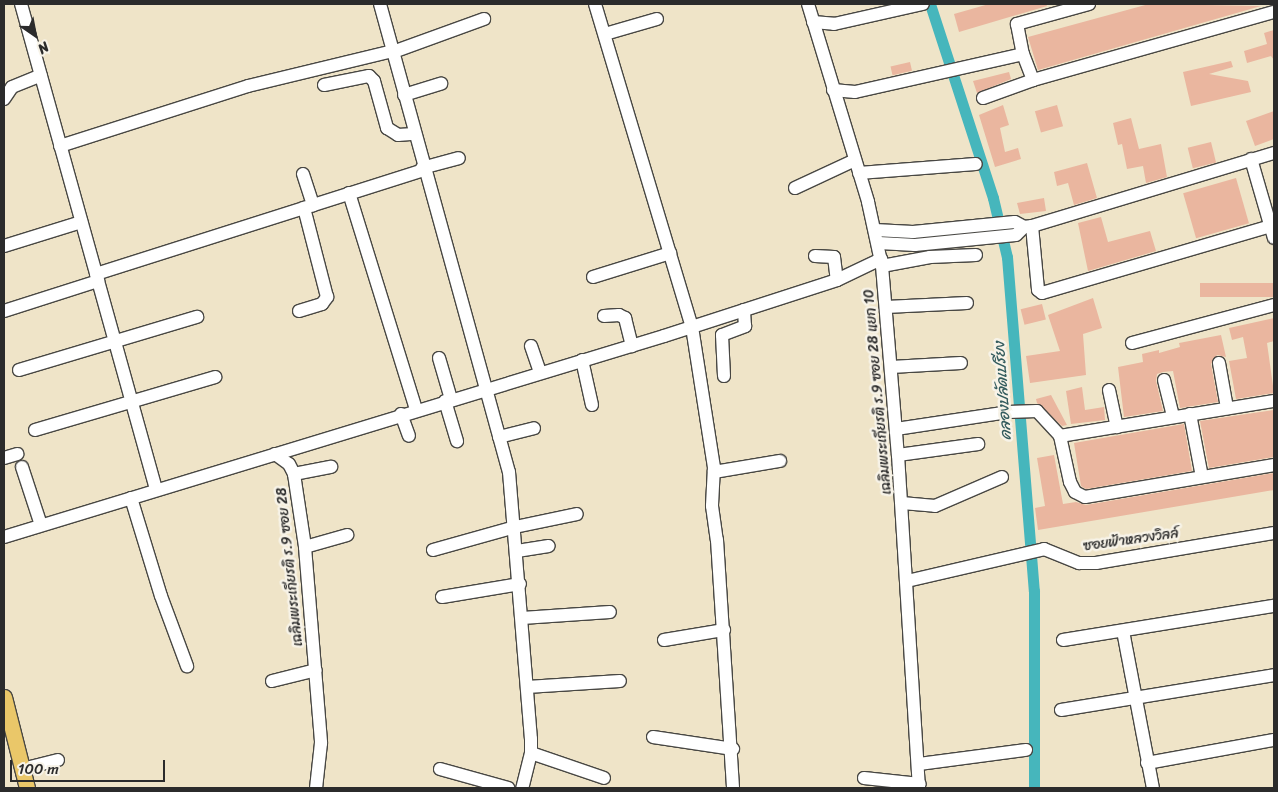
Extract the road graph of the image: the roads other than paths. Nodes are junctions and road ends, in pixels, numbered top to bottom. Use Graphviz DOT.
graph roads {
  1 [pos="21,4"];
  2 [pos="380,4"];
  3 [pos="595,4"];
  4 [pos="808,4"];
  5 [pos="922,4"];
  6 [pos="1089,4"];
  7 [pos="1274,12"];
  8 [pos="657,19"];
  9 [pos="484,20"];
  10 [pos="813,22"];
  11 [pos="605,34"];
  12 [pos="393,51"];
  13 [pos="1023,54"];
  14 [pos="41,75"];
  15 [pos="1033,80"];
  16 [pos="441,84"];
  17 [pos="324,85"];
  18 [pos="833,90"];
  19 [pos="404,96"];
  20 [pos="983,98"];
  21 [pos="4,99"];
  22 [pos="414,134"];
  23 [pos="60,146"];
  24 [pos="1274,153"];
  25 [pos="459,158"];
  26 [pos="1251,159"];
  27 [pos="855,160"];
  28 [pos="976,164"];
  29 [pos="423,169"];
  30 [pos="859,173"];
  31 [pos="303,174"];
  32 [pos="795,188"];
  33 [pos="349,193"];
  34 [pos="309,206"];
  35 [pos="82,222"];
  36 [pos="1022,228"];
  37 [pos="875,230"];
  38 [pos="1273,230"];
  39 [pos="914,238"];
  40 [pos="879,243"];
  41 [pos="4,246"];
  42 [pos="670,253"];
  43 [pos="976,255"];
  44 [pos="815,256"];
  45 [pos="882,262"];
  46 [pos="97,277"];
  47 [pos="593,277"];
  48 [pos="837,280"];
  49 [pos="966,303"];
  50 [pos="1274,305"];
  51 [pos="886,307"];
  52 [pos="744,310"];
  53 [pos="4,311"];
  54 [pos="299,311"];
  55 [pos="604,316"];
  56 [pos="196,317"];
  57 [pos="692,327"];
  58 [pos="114,340"];
  59 [pos="1132,343"];
  60 [pos="530,346"];
  61 [pos="632,346"];
  62 [pos="439,358"];
  63 [pos="582,360"];
  64 [pos="961,363"];
  65 [pos="1219,363"];
  66 [pos="891,366"];
  67 [pos="18,370"];
  68 [pos="540,372"];
  69 [pos="724,376"];
  70 [pos="215,377"];
  71 [pos="1164,380"];
  72 [pos="486,388"];
  73 [pos="1109,390"];
  74 [pos="131,400"];
  75 [pos="448,400"];
  76 [pos="1274,401"];
  77 [pos="592,405"];
  78 [pos="1227,408"];
  79 [pos="416,410"];
  80 [pos="402,414"];
  81 [pos="1190,414"];
  82 [pos="1173,417"];
  83 [pos="1117,427"];
  84 [pos="534,428"];
  85 [pos="896,429"];
  86 [pos="35,430"];
  87 [pos="409,436"];
  88 [pos="499,436"];
  89 [pos="1060,436"];
  90 [pos="457,441"];
  91 [pos="978,444"];
  92 [pos="17,454"];
  93 [pos="275,454"];
  94 [pos="898,455"];
  95 [pos="4,458"];
  96 [pos="780,461"];
  97 [pos="1274,464"];
  98 [pos="22,467"];
  99 [pos="331,467"];
  100 [pos="714,472"];
  101 [pos="294,474"];
  102 [pos="1002,477"];
  103 [pos="1202,477"];
  104 [pos="156,488"];
  105 [pos="131,498"];
  106 [pos="902,503"];
  107 [pos="578,514"];
  108 [pos="41,525"];
  109 [pos="515,526"];
  110 [pos="1274,533"];
  111 [pos="4,534"];
  112 [pos="347,535"];
  113 [pos="549,546"];
  114 [pos="305,547"];
  115 [pos="433,550"];
  116 [pos="517,551"];
  117 [pos="907,581"];
  118 [pos="520,584"];
  119 [pos="442,598"];
  120 [pos="1274,606"];
  121 [pos="610,612"];
  122 [pos="522,618"];
  123 [pos="724,630"];
  124 [pos="1123,631"];
  125 [pos="664,640"];
  126 [pos="1063,640"];
  127 [pos="187,666"];
  128 [pos="316,670"];
  129 [pos="1274,675"];
  130 [pos="272,681"];
  131 [pos="620,681"];
  132 [pos="528,687"];
  133 [pos="4,697"];
  134 [pos="1134,698"];
  135 [pos="1062,710"];
  136 [pos="654,737"];
  137 [pos="1274,740"];
  138 [pos="733,749"];
  139 [pos="1026,750"];
  140 [pos="531,753"];
  141 [pos="58,760"];
  142 [pos="1147,763"];
  143 [pos="919,764"];
  144 [pos="22,769"];
  145 [pos="440,769"];
  146 [pos="604,778"];
  147 [pos="864,778"];
  148 [pos="483,785"];
  149 [pos="920,786"];
  150 [pos="27,788"];
  151 [pos="316,788"];
  152 [pos="508,788"];
  153 [pos="522,788"];
  154 [pos="733,788"];
  155 [pos="1153,788"];
  1 -- 14 [label="street"];
  2 -- 12 [label="street"];
  3 -- 11 [label="street"];
  4 -- 10 [label="street, เฉลิมพระเกียรติ ร.9 ซอย 28 แยก 10"];
  5 -- 10 [label="street"];
  6 -- 13 [label="street"];
  7 -- 15 [label="street"];
  8 -- 11 [label="street"];
  9 -- 12 [label="street"];
  10 -- 18 [label="street, เฉลิมพระเกียรติ ร.9 ซอย 28 แยก 10"];
  11 -- 42 [label="street"];
  12 -- 19 [label="street"];
  12 -- 23 [label="street"];
  13 -- 15 [label="street"];
  13 -- 18 [label="street"];
  14 -- 21 [label="street"];
  14 -- 23 [label="street"];
  15 -- 20 [label="street"];
  16 -- 19 [label="street"];
  17 -- 22 [label="street"];
  18 -- 27 [label="street, เฉลิมพระเกียรติ ร.9 ซอย 28 แยก 10"];
  19 -- 22 [label="street"];
  22 -- 29 [label="street"];
  23 -- 35 [label="street"];
  24 -- 26 [label="street"];
  25 -- 29 [label="street"];
  26 -- 36 [label="street"];
  26 -- 38 [label="street"];
  27 -- 30 [label="street, เฉลิมพระเกียรติ ร.9 ซอย 28 แยก 10"];
  27 -- 32 [label="street"];
  28 -- 30 [label="street"];
  29 -- 33 [label="street"];
  29 -- 72 [label="street"];
  30 -- 37 [label="street, เฉลิมพระเกียรติ ร.9 ซอย 28 แยก 10"];
  31 -- 34 [label="street"];
  33 -- 34 [label="street"];
  33 -- 79 [label="street"];
  34 -- 46 [label="street"];
  34 -- 54 [label="street"];
  35 -- 41 [label="street"];
  35 -- 46 [label="street"];
  36 -- 38 [label="street"];
  36 -- 39 [label="street"];
  37 -- 39 [label="street"];
  37 -- 40 [label="street, เฉลิมพระเกียรติ ร.9 ซอย 28 แยก 10"];
  39 -- 40 [label="street"];
  40 -- 45 [label="street, เฉลิมพระเกียรติ ร.9 ซอย 28 แยก 10"];
  42 -- 47 [label="street"];
  42 -- 57 [label="street"];
  43 -- 45 [label="street"];
  44 -- 48 [label="street"];
  45 -- 48 [label="street"];
  45 -- 51 [label="street, เฉลิมพระเกียรติ ร.9 ซอย 28 แยก 10"];
  46 -- 53 [label="street"];
  46 -- 58 [label="street"];
  48 -- 52 [label="street"];
  49 -- 51 [label="street"];
  50 -- 59 [label="street"];
  51 -- 66 [label="street, เฉลิมพระเกียรติ ร.9 ซอย 28 แยก 10"];
  52 -- 57 [label="street"];
  52 -- 69 [label="street"];
  55 -- 61 [label="street"];
  56 -- 58 [label="street"];
  57 -- 61 [label="street"];
  57 -- 100 [label="street"];
  58 -- 67 [label="street"];
  58 -- 74 [label="street"];
  60 -- 68 [label="street"];
  61 -- 63 [label="street"];
  62 -- 75 [label="street"];
  63 -- 68 [label="street"];
  63 -- 77 [label="street"];
  64 -- 66 [label="street"];
  65 -- 78 [label="street"];
  66 -- 85 [label="street, เฉลิมพระเกียรติ ร.9 ซอย 28 แยก 10"];
  68 -- 72 [label="street"];
  70 -- 74 [label="street"];
  71 -- 82 [label="street"];
  72 -- 75 [label="street"];
  72 -- 88 [label="street"];
  73 -- 83 [label="street"];
  74 -- 86 [label="street"];
  74 -- 104 [label="street"];
  75 -- 79 [label="street"];
  75 -- 90 [label="street"];
  76 -- 78 [label="street"];
  78 -- 81 [label="street"];
  79 -- 80 [label="street"];
  80 -- 87 [label="street"];
  80 -- 93 [label="street"];
  81 -- 82 [label="street"];
  81 -- 103 [label="street"];
  82 -- 83 [label="street"];
  83 -- 89 [label="street"];
  84 -- 88 [label="street"];
  85 -- 89 [label="street"];
  85 -- 94 [label="street, เฉลิมพระเกียรติ ร.9 ซอย 28 แยก 10"];
  88 -- 109 [label="street"];
  89 -- 103 [label="street"];
  91 -- 94 [label="street"];
  92 -- 95 [label="street"];
  93 -- 101 [label="street, เฉลิมพระเกียรติ ร.9 ซอย 28"];
  93 -- 104 [label="street"];
  94 -- 106 [label="street, เฉลิมพระเกียรติ ร.9 ซอย 28 แยก 10"];
  96 -- 100 [label="street"];
  97 -- 103 [label="street"];
  98 -- 108 [label="street"];
  99 -- 101 [label="street"];
  100 -- 123 [label="street"];
  101 -- 114 [label="street, เฉลิมพระเกียรติ ร.9 ซอย 28"];
  102 -- 106 [label="street"];
  104 -- 105 [label="street"];
  105 -- 108 [label="street"];
  105 -- 127 [label="street"];
  106 -- 117 [label="street, เฉลิมพระเกียรติ ร.9 ซอย 28 แยก 10"];
  107 -- 109 [label="street"];
  108 -- 111 [label="street"];
  109 -- 115 [label="street"];
  109 -- 116 [label="street"];
  110 -- 117 [label="street, ซอยฟ้าหลวงวิลล์"];
  112 -- 114 [label="street"];
  113 -- 116 [label="street"];
  114 -- 128 [label="street, เฉลิมพระเกียรติ ร.9 ซอย 28"];
  116 -- 118 [label="street"];
  117 -- 143 [label="street, เฉลิมพระเกียรติ ร.9 ซอย 28 แยก 10"];
  118 -- 119 [label="street"];
  118 -- 122 [label="street"];
  120 -- 124 [label="street"];
  121 -- 122 [label="street"];
  122 -- 132 [label="street"];
  123 -- 125 [label="street"];
  123 -- 138 [label="street"];
  124 -- 126 [label="street"];
  124 -- 134 [label="street"];
  128 -- 130 [label="street"];
  128 -- 151 [label="street, เฉลิมพระเกียรติ ร.9 ซอย 28"];
  129 -- 134 [label="street"];
  131 -- 132 [label="street"];
  132 -- 140 [label="street"];
  133 -- 144 [label="main road"];
  134 -- 135 [label="street"];
  134 -- 142 [label="street"];
  136 -- 138 [label="street"];
  137 -- 142 [label="street"];
  138 -- 154 [label="street"];
  139 -- 143 [label="street"];
  140 -- 146 [label="street"];
  140 -- 153 [label="street"];
  141 -- 144 [label="street"];
  142 -- 155 [label="street"];
  143 -- 149 [label="street, เฉลิมพระเกียรติ ร.9 ซอย 28 แยก 10"];
  144 -- 150 [label="main road"];
  145 -- 148 [label="street"];
  147 -- 149 [label="street"];
  148 -- 152 [label="street"];
}
